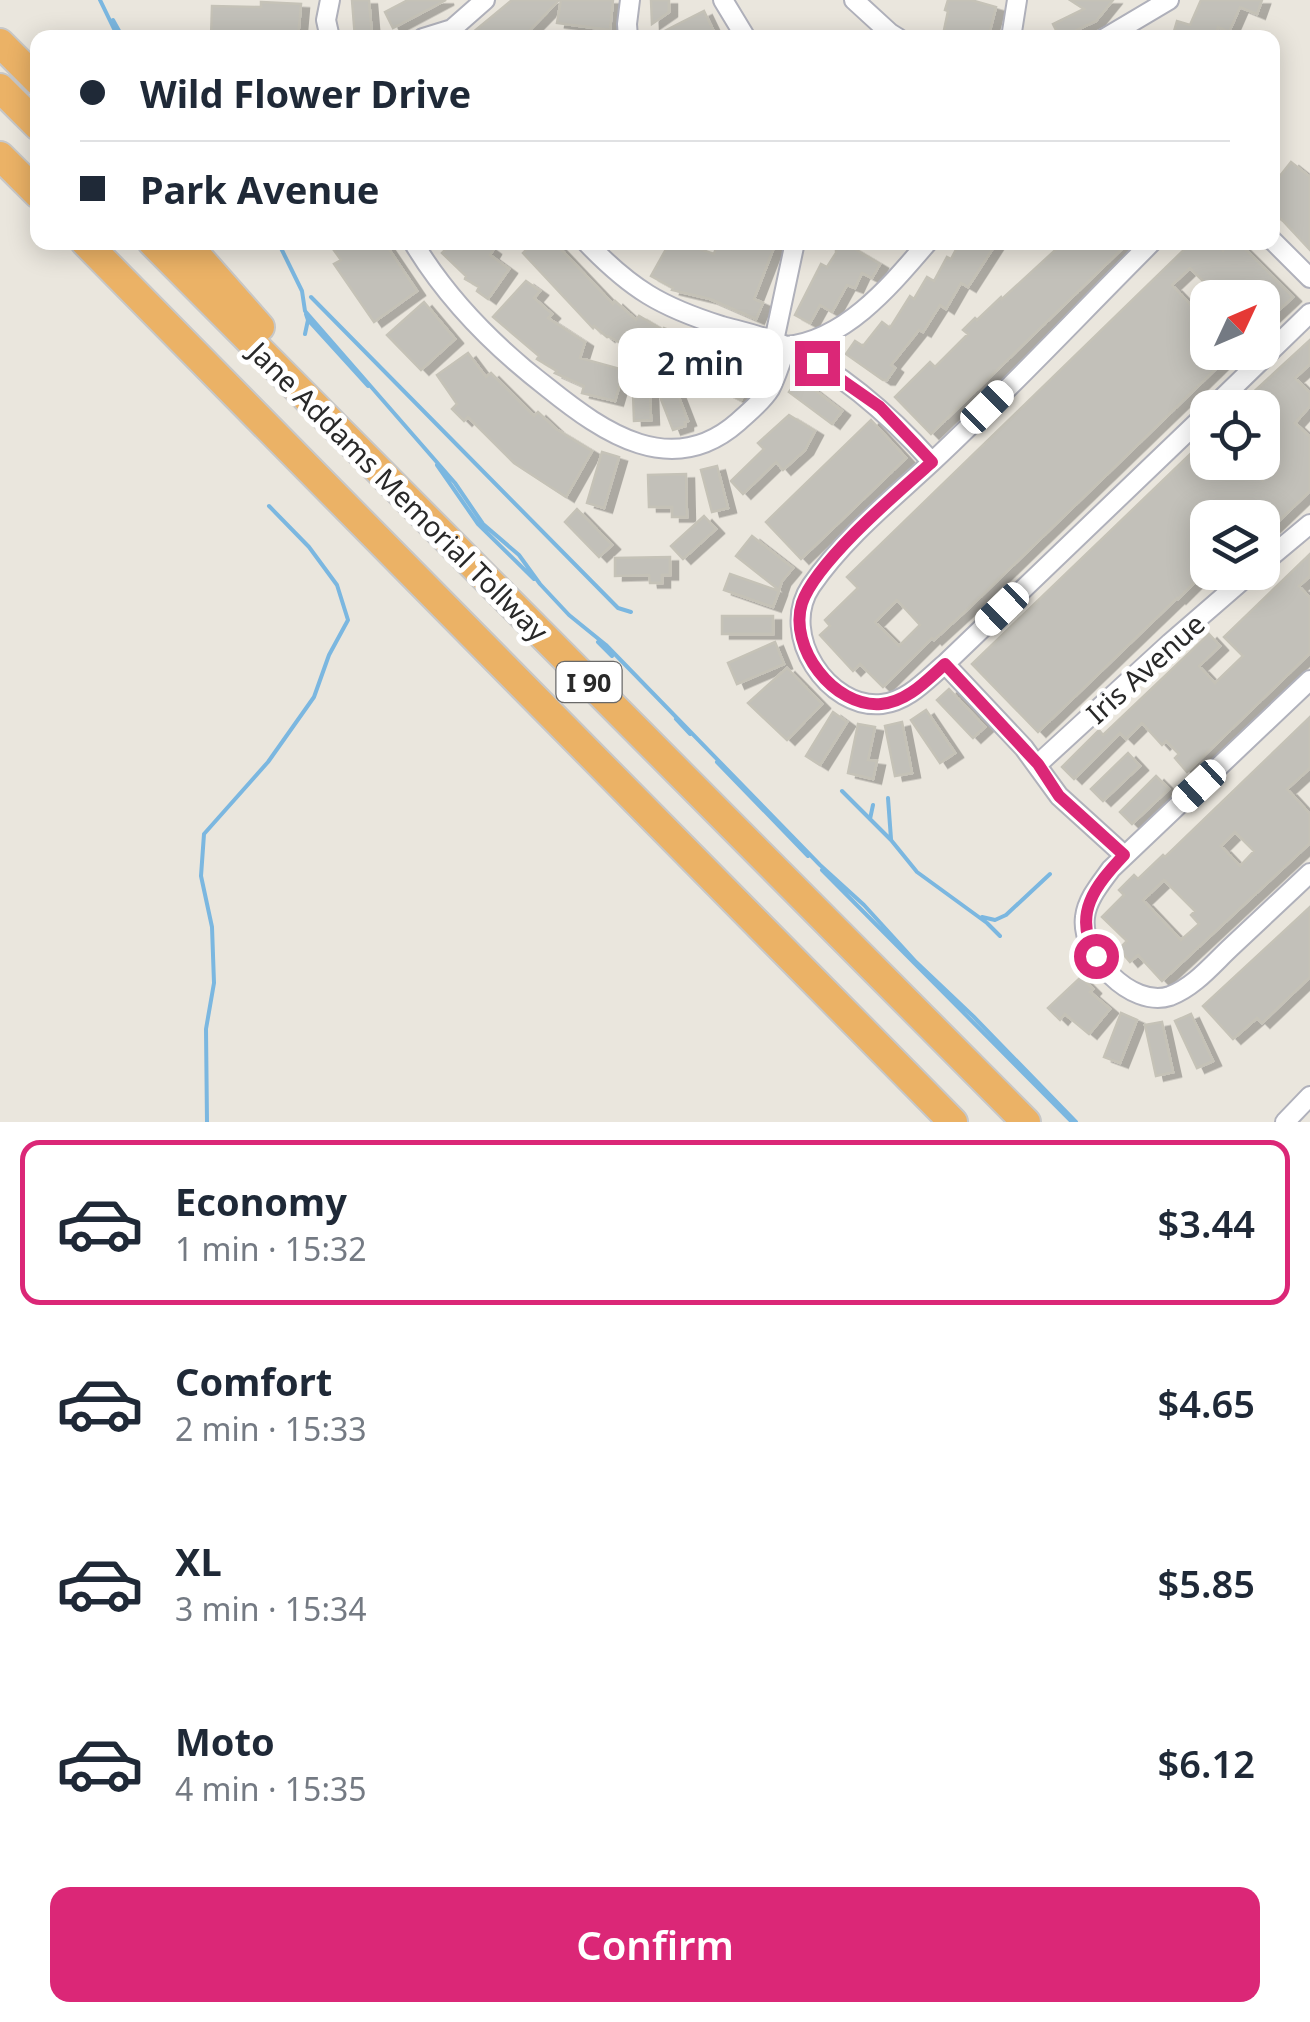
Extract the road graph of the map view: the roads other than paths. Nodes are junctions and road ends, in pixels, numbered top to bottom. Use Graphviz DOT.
graph roads {
  1 [pos="330,0"];
  2 [pos="484,0"];
  3 [pos="630,0"];
  4 [pos="723,0"];
  5 [pos="854,0"];
  6 [pos="1017,0"];
  7 [pos="1168,0"];
  8 [pos="328,30"];
  9 [pos="457,30"];
  10 [pos="627,30"];
  11 [pos="741,30"];
  12 [pos="886,30"];
  13 [pos="1012,30"];
  14 [pos="1119,30"];
  15 [pos="0,44"];
  16 [pos="30,73"];
  17 [pos="0,88"];
  18 [pos="30,118"];
  19 [pos="0,156"];
  20 [pos="30,186"];
  21 [pos="1280,248"];
  22 [pos="93,250"];
  23 [pos="160,250"];
  24 [pos="192,250"];
  25 [pos="418,250"];
  26 [pos="594,250"];
  27 [pos="794,250"];
  28 [pos="921,250"];
  29 [pos="1144,250"];
  30 [pos="1310,278"];
  31 [pos="1310,313"];
  32 [pos="781,344"];
  33 [pos="1231,390"];
  34 [pos="1190,429"];
  35 [pos="932,462"];
  36 [pos="1310,524"];
  37 [pos="439,531"];
  38 [pos="1280,549"];
  39 [pos="1231,590"];
  40 [pos="945,664"];
  41 [pos="1310,680"];
  42 [pos="1038,764"];
  43 [pos="1124,855"];
  44 [pos="1310,873"];
  45 [pos="1310,1096"];
  46 [pos="953,1122"];
  47 [pos="1026,1122"];
  48 [pos="1285,1122"];
  1 -- 8 [label="street"];
  2 -- 9 [label="street"];
  3 -- 10 [label="street"];
  4 -- 11 [label="street"];
  5 -- 12 [label="street"];
  6 -- 13 [label="street"];
  7 -- 14 [label="street"];
  15 -- 16 [label="highway"];
  17 -- 18 [label="highway"];
  19 -- 20 [label="highway"];
  21 -- 30 [label="street"];
  22 -- 46 [label="highway, Jane Addams Memorial Tollway / I 90"];
  23 -- 37 [label="highway, Jane Addams Memorial Tollway / I 90"];
  24 -- 37 [label="highway"];
  25 -- 32 [label="street"];
  26 -- 32 [label="street"];
  27 -- 32 [label="street"];
  28 -- 32 [label="street"];
  29 -- 35 [label="street"];
  31 -- 33 [label="street"];
  32 -- 35 [label="street"];
  34 -- 40 [label="street"];
  35 -- 40 [label="street"];
  36 -- 38 [label="street"];
  37 -- 47 [label="highway, Jane Addams Memorial Tollway / I 90"];
  39 -- 42 [label="street, Iris Avenue"];
  40 -- 42 [label="street"];
  41 -- 43 [label="street"];
  42 -- 43 [label="street"];
  43 -- 44 [label="street"];
  45 -- 48 [label="street"];
}
